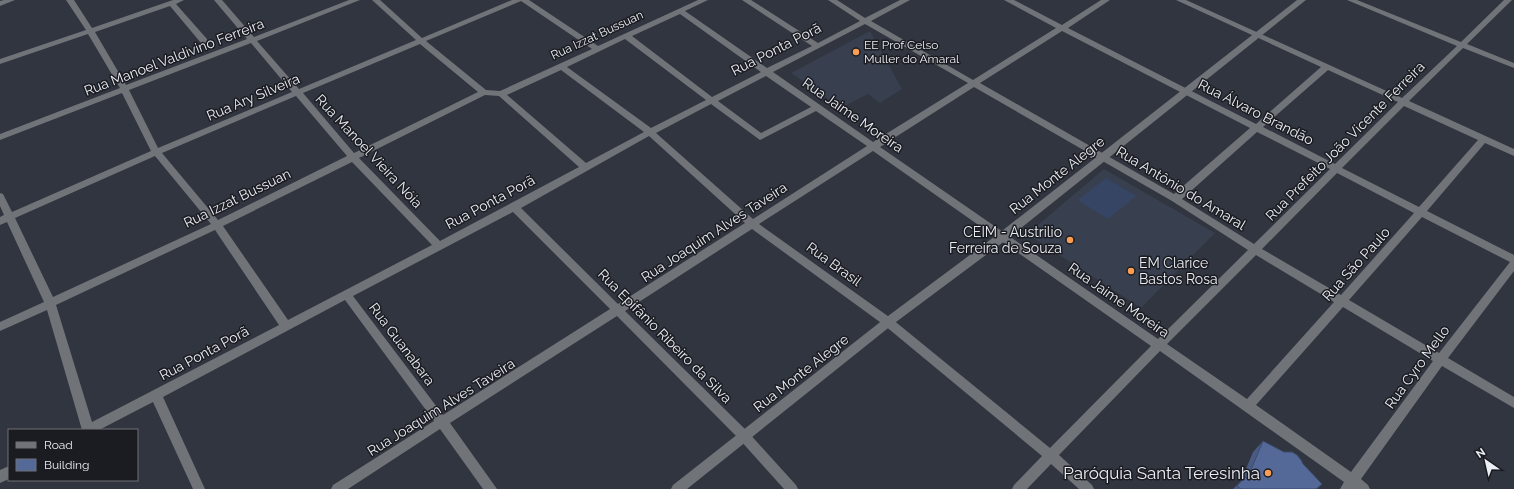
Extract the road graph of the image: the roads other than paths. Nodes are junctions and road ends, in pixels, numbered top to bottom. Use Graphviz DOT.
graph roads {
  1 [pos="11,0"];
  2 [pos="70,0"];
  3 [pos="180,0"];
  4 [pos="218,0"];
  5 [pos="356,0"];
  6 [pos="376,0"];
  7 [pos="518,0"];
  8 [pos="524,0"];
  9 [pos="682,0"];
  10 [pos="704,0"];
  11 [pos="746,0"];
  12 [pos="832,0"];
  13 [pos="906,0"];
  14 [pos="1008,0"];
  15 [pos="1106,0"];
  16 [pos="1180,0"];
  17 [pos="1302,0"];
  18 [pos="1351,0"];
  19 [pos="1508,0"];
  20 [pos="172,3"];
  21 [pos="0,4"];
  22 [pos="692,6"];
  23 [pos="680,11"];
  24 [pos="865,21"];
  25 [pos="1062,28"];
  26 [pos="91,32"];
  27 [pos="1259,35"];
  28 [pos="626,36"];
  29 [pos="252,40"];
  30 [pos="204,41"];
  31 [pos="421,42"];
  32 [pos="816,45"];
  33 [pos="1462,45"];
  34 [pos="597,49"];
  35 [pos="0,62"];
  36 [pos="561,66"];
  37 [pos="1514,66"];
  38 [pos="1326,67"];
  39 [pos="765,72"];
  40 [pos="974,83"];
  41 [pos="125,90"];
  42 [pos="298,92"];
  43 [pos="484,92"];
  44 [pos="1185,92"];
  45 [pos="501,94"];
  46 [pos="711,100"];
  47 [pos="1403,102"];
  48 [pos="817,107"];
  49 [pos="1255,128"];
  50 [pos="650,132"];
  51 [pos="0,137"];
  52 [pos="1483,139"];
  53 [pos="874,146"];
  54 [pos="156,152"];
  55 [pos="1514,153"];
  56 [pos="352,156"];
  57 [pos="1102,157"];
  58 [pos="585,167"];
  59 [pos="1337,169"];
  60 [pos="0,196"];
  61 [pos="1175,199"];
  62 [pos="514,206"];
  63 [pos="1420,213"];
  64 [pos="5,219"];
  65 [pos="752,224"];
  66 [pos="217,225"];
  67 [pos="1002,237"];
  68 [pos="439,246"];
  69 [pos="1256,250"];
  70 [pos="1514,260"];
  71 [pos="1514,264"];
  72 [pos="346,294"];
  73 [pos="1342,301"];
  74 [pos="50,303"];
  75 [pos="618,311"];
  76 [pos="888,322"];
  77 [pos="286,326"];
  78 [pos="0,327"];
  79 [pos="1159,345"];
  80 [pos="1441,359"];
  81 [pos="156,394"];
  82 [pos="1514,403"];
  83 [pos="1248,406"];
  84 [pos="442,422"];
  85 [pos="88,429"];
  86 [pos="90,429"];
  87 [pos="744,436"];
  88 [pos="1051,456"];
  89 [pos="1349,485"];
  90 [pos="199,489"];
  91 [pos="337,489"];
  92 [pos="491,489"];
  93 [pos="677,489"];
  94 [pos="792,489"];
  95 [pos="1018,489"];
  96 [pos="1088,489"];
  97 [pos="1364,489"];
  1 -- 21 [label="street"];
  2 -- 26 [label="street"];
  3 -- 20 [label="street"];
  4 -- 29 [label="street, Rua Manoel Vieira Nóia"];
  5 -- 29 [label="street, Rua Manoel Valdivino Ferreira"];
  6 -- 31 [label="street"];
  7 -- 31 [label="street, Rua Ary Silveira"];
  8 -- 34 [label="street"];
  9 -- 22 [label="street"];
  10 -- 22 [label="street, Rua Izzat Bussuan"];
  11 -- 32 [label="street"];
  12 -- 24 [label="street, Rua Antônio do Amaral"];
  13 -- 24 [label="street, Rua Ponta Porã"];
  14 -- 25 [label="street, Rua Álvaro Brandão"];
  15 -- 25 [label="street, Rua Joaquim Alves Taveira"];
  16 -- 27 [label="street"];
  17 -- 27 [label="street, Rua Monte Alegre"];
  18 -- 33 [label="street"];
  19 -- 33 [label="street, Rua Prefeito João Vicente Ferreira"];
  20 -- 26 [label="street"];
  20 -- 30 [label="street"];
  22 -- 23 [label="street, Rua Izzat Bussuan"];
  23 -- 28 [label="street, Rua Izzat Bussuan"];
  23 -- 39 [label="street, Rua Jaime Moreira"];
  24 -- 32 [label="street, Rua Ponta Porã"];
  24 -- 40 [label="street, Rua Antônio do Amaral"];
  25 -- 40 [label="street, Rua Joaquim Alves Taveira"];
  25 -- 44 [label="street, Rua Álvaro Brandão"];
  26 -- 35 [label="street"];
  26 -- 41 [label="street"];
  27 -- 38 [label="street"];
  27 -- 44 [label="street, Rua Monte Alegre"];
  28 -- 34 [label="street, Rua Izzat Bussuan"];
  28 -- 46 [label="street"];
  29 -- 41 [label="street, Rua Manoel Valdivino Ferreira"];
  29 -- 42 [label="street, Rua Manoel Vieira Nóia"];
  31 -- 42 [label="street, Rua Ary Silveira"];
  31 -- 43 [label="street"];
  32 -- 39 [label="street, Rua Ponta Porã"];
  33 -- 37 [label="street"];
  33 -- 47 [label="street, Rua Prefeito João Vicente Ferreira"];
  34 -- 36 [label="street, Rua Izzat Bussuan"];
  36 -- 45 [label="street, Rua Izzat Bussuan"];
  36 -- 50 [label="street, Rua Brasil"];
  38 -- 47 [label="street"];
  38 -- 49 [label="street"];
  39 -- 46 [label="street, Rua Ponta Porã"];
  39 -- 48 [label="street, Rua Jaime Moreira"];
  40 -- 53 [label="street, Rua Joaquim Alves Taveira"];
  40 -- 57 [label="street, Rua Antônio do Amaral"];
  41 -- 51 [label="street, Rua Manoel Valdivino Ferreira"];
  41 -- 54 [label="street"];
  42 -- 54 [label="street, Rua Ary Silveira"];
  42 -- 56 [label="street, Rua Manoel Vieira Nóia"];
  43 -- 45 [label="street"];
  43 -- 56 [label="street, Rua Izzat Bussuan"];
  44 -- 49 [label="street, Rua Álvaro Brandão"];
  44 -- 57 [label="street, Rua Monte Alegre"];
  45 -- 58 [label="street"];
  46 -- 48 [label="street"];
  46 -- 50 [label="street, Rua Ponta Porã"];
  47 -- 52 [label="street"];
  47 -- 59 [label="street, Rua Prefeito João Vicente Ferreira"];
  48 -- 53 [label="street, Rua Jaime Moreira"];
  49 -- 59 [label="street, Rua Álvaro Brandão"];
  49 -- 61 [label="street"];
  50 -- 58 [label="street, Rua Ponta Porã"];
  50 -- 65 [label="street, Rua Brasil"];
  52 -- 55 [label="street"];
  52 -- 63 [label="street, Rua São Paulo"];
  53 -- 65 [label="street, Rua Joaquim Alves Taveira"];
  53 -- 67 [label="street, Rua Jaime Moreira"];
  54 -- 64 [label="street, Rua Ary Silveira"];
  54 -- 66 [label="street"];
  56 -- 66 [label="street, Rua Izzat Bussuan"];
  56 -- 68 [label="street, Rua Manoel Vieira Nóia"];
  57 -- 61 [label="street, Rua Antônio do Amaral"];
  57 -- 67 [label="street, Rua Monte Alegre"];
  58 -- 62 [label="street, Rua Ponta Porã"];
  59 -- 63 [label="street, Rua Álvaro Brandão"];
  59 -- 69 [label="street, Rua Prefeito João Vicente Ferreira"];
  60 -- 64 [label="street"];
  61 -- 69 [label="street, Rua Antônio do Amaral"];
  62 -- 68 [label="street, Rua Ponta Porã"];
  62 -- 75 [label="street, Rua Epifânio Ribeiro da Silva"];
  63 -- 70 [label="street, Rua Álvaro Brandão"];
  63 -- 73 [label="street, Rua São Paulo"];
  64 -- 74 [label="street"];
  65 -- 75 [label="street, Rua Joaquim Alves Taveira"];
  65 -- 76 [label="street, Rua Brasil"];
  66 -- 74 [label="street, Rua Izzat Bussuan"];
  66 -- 77 [label="street"];
  67 -- 76 [label="street, Rua Monte Alegre"];
  67 -- 79 [label="street, Rua Jaime Moreira"];
  68 -- 72 [label="street, Rua Ponta Porã"];
  69 -- 73 [label="street, Rua Antônio do Amaral"];
  69 -- 79 [label="street, Rua Prefeito João Vicente Ferreira"];
  71 -- 80 [label="street, Rua Cyro Mello"];
  72 -- 77 [label="street, Rua Ponta Porã"];
  72 -- 84 [label="street, Rua Guanabara"];
  73 -- 80 [label="street, Rua Antônio do Amaral"];
  73 -- 83 [label="street, Rua São Paulo"];
  74 -- 78 [label="street, Rua Izzat Bussuan"];
  74 -- 85 [label="street"];
  75 -- 84 [label="street, Rua Joaquim Alves Taveira"];
  75 -- 87 [label="street, Rua Epifânio Ribeiro da Silva"];
  76 -- 87 [label="street, Rua Monte Alegre"];
  76 -- 88 [label="street, Rua Brasil"];
  77 -- 81 [label="street, Rua Ponta Porã"];
  79 -- 83 [label="street, Rua Jaime Moreira"];
  79 -- 88 [label="street, Rua Prefeito João Vicente Ferreira"];
  80 -- 82 [label="street, Rua Antônio do Amaral"];
  80 -- 89 [label="street, Rua Cyro Mello"];
  81 -- 86 [label="street, Rua Ponta Porã"];
  81 -- 90 [label="street"];
  83 -- 89 [label="street, Rua Jaime Moreira"];
  84 -- 91 [label="street, Rua Joaquim Alves Taveira"];
  84 -- 92 [label="street, Rua Guanabara"];
  87 -- 93 [label="street, Rua Monte Alegre"];
  87 -- 94 [label="street, Rua Epifânio Ribeiro da Silva"];
  88 -- 95 [label="street, Rua Prefeito João Vicente Ferreira"];
  88 -- 96 [label="street, Rua Brasil"];
  89 -- 97 [label="street, Rua Jaime Moreira"];
}
